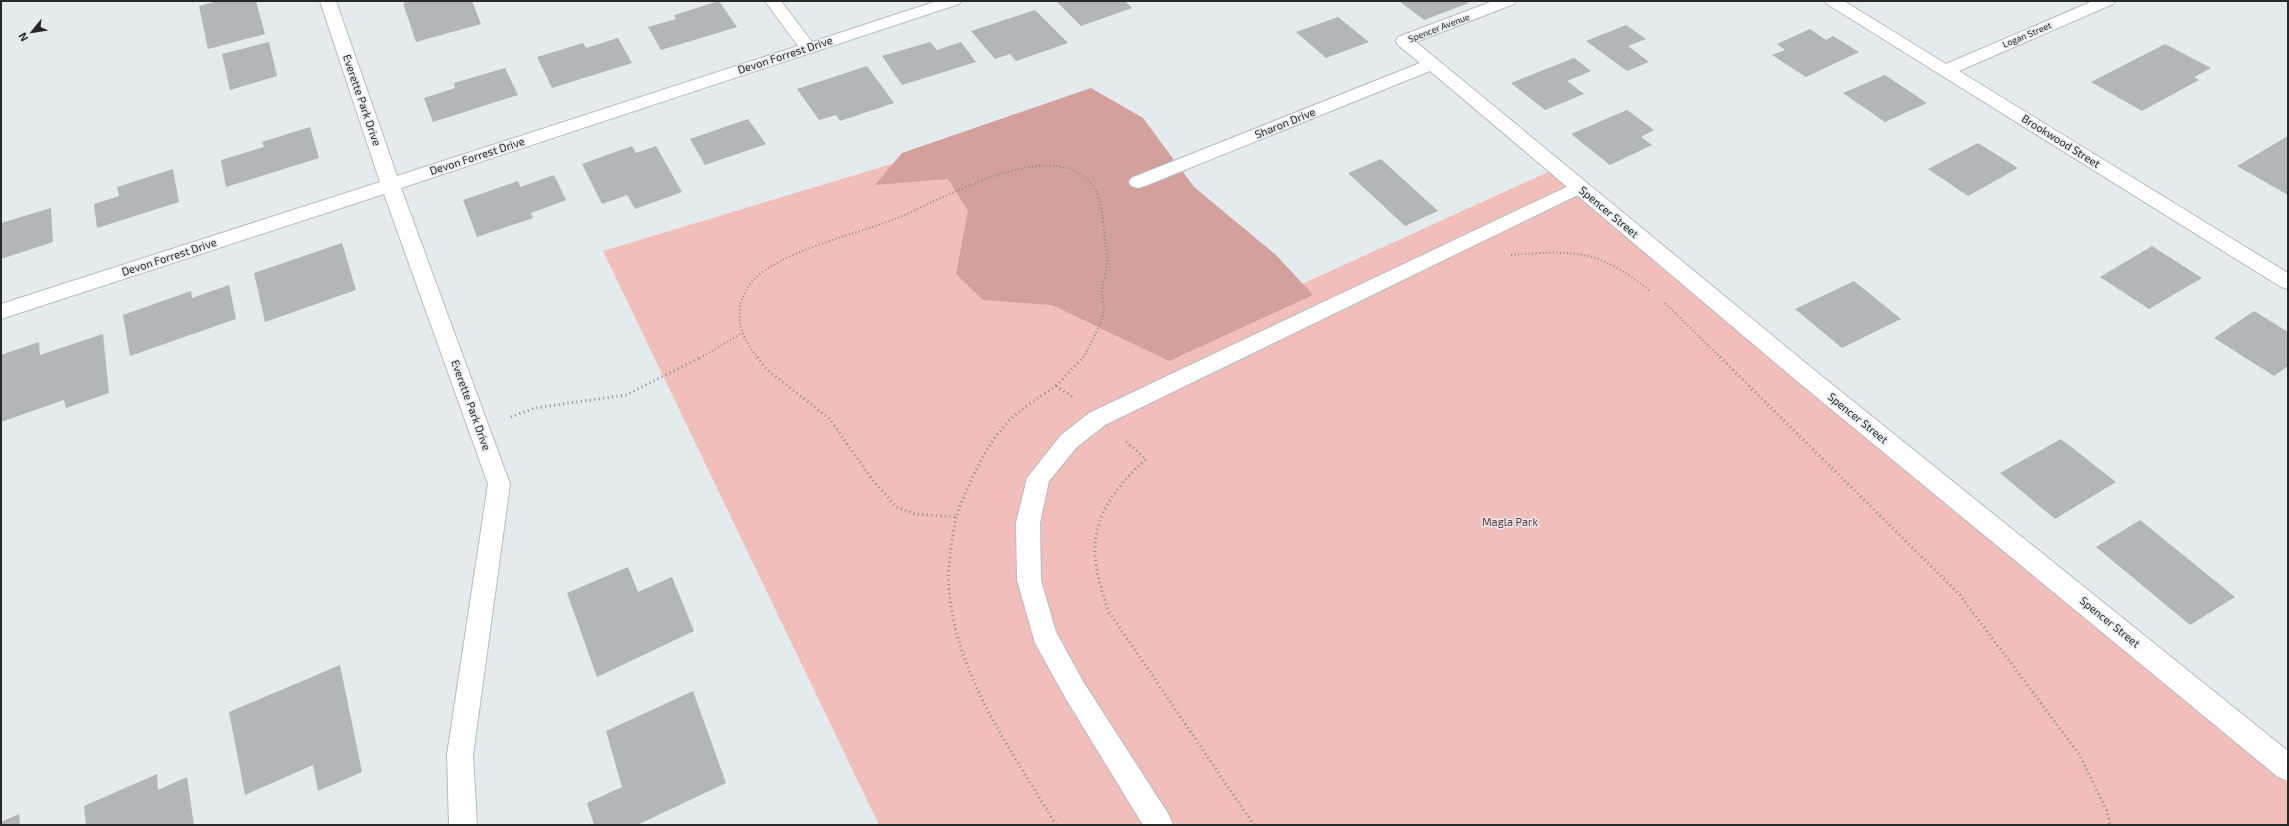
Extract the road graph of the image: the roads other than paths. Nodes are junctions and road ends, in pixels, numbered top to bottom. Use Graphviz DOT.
graph roads {
  1 [pos="328,1"];
  2 [pos="773,1"];
  3 [pos="953,1"];
  4 [pos="1508,1"];
  5 [pos="1832,1"];
  6 [pos="2107,1"];
  7 [pos="807,47"];
  8 [pos="1432,64"];
  9 [pos="1946,70"];
  10 [pos="1138,182"];
  11 [pos="390,184"];
  12 [pos="1579,187"];
  13 [pos="2288,282"];
  14 [pos="1,312"];
  15 [pos="2288,768"];
  16 [pos="460,824"];
  17 [pos="1159,825"];
  1 -- 11 [label="street, Everette Park Drive"];
  2 -- 7 [label="street"];
  3 -- 7 [label="street, Devon Forrest Drive"];
  4 -- 8 [label="street, Spencer Avenue"];
  5 -- 9 [label="street, Brookwood Street"];
  6 -- 9 [label="street, Logan Street"];
  7 -- 11 [label="street, Devon Forrest Drive"];
  8 -- 10 [label="street, Sharon Drive"];
  8 -- 12 [label="street, Spencer Street"];
  9 -- 13 [label="street, Brookwood Street"];
  11 -- 14 [label="street, Devon Forrest Drive"];
  11 -- 16 [label="street, Everette Park Drive"];
  12 -- 15 [label="street, Spencer Street"];
  12 -- 17 [label="street"];
}
